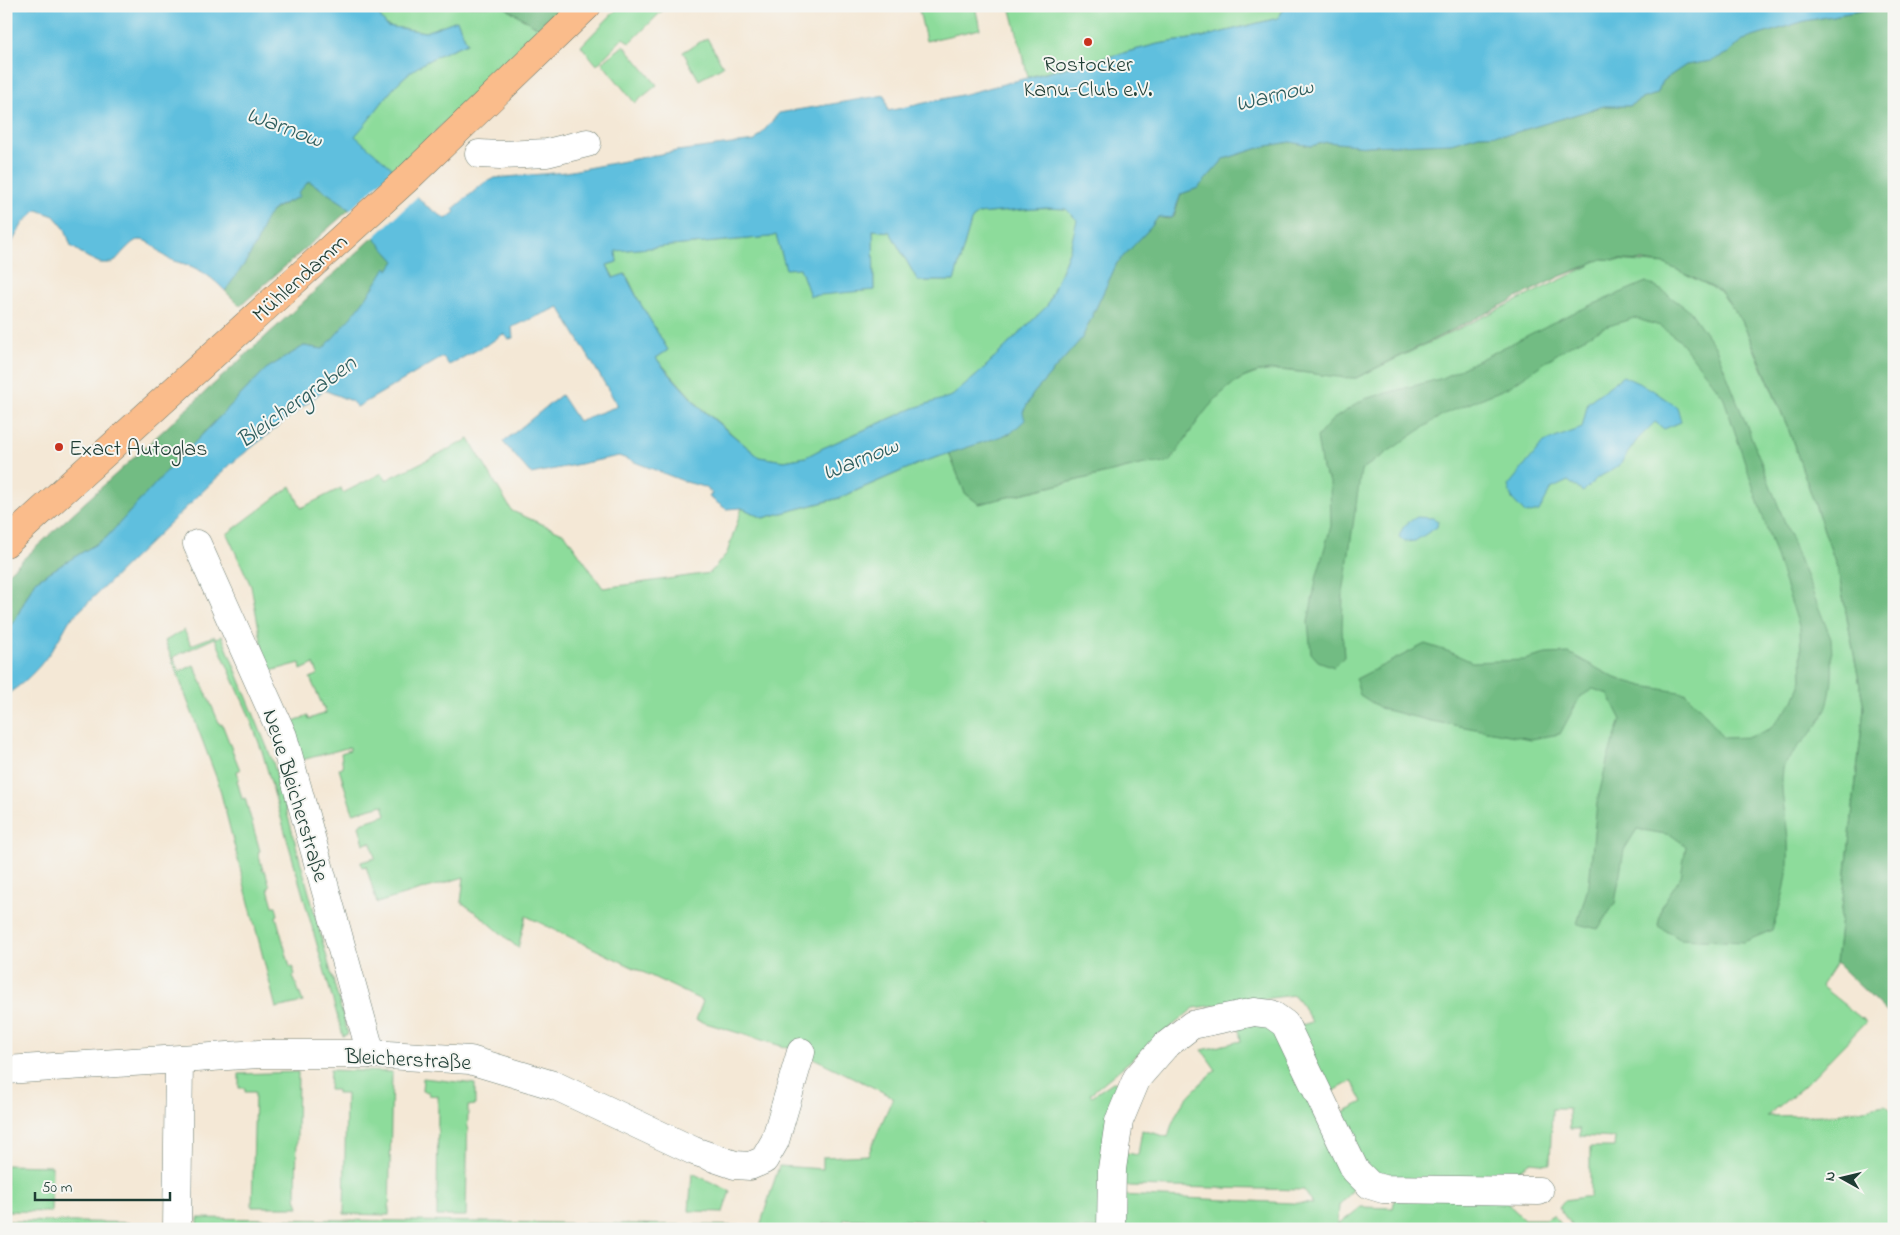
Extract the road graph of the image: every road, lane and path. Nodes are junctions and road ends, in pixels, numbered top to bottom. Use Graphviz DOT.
graph roads {
  1 [pos="587,6"];
  2 [pos="587,143"];
  3 [pos="480,154"];
  4 [pos="6,542"];
  5 [pos="197,544"];
  6 [pos="801,1052"];
  7 [pos="371,1054"];
  8 [pos="179,1060"];
  9 [pos="6,1070"];
  10 [pos="1539,1190"];
  11 [pos="178,1229"];
  12 [pos="1111,1229"];
  1 -- 4 [label="main road, Mühlendamm"];
  2 -- 3 [label="street"];
  5 -- 7 [label="street, Neue Bleicherstraße"];
  6 -- 7 [label="street, Bleicherstraße"];
  7 -- 8 [label="street, Bleicherstraße"];
  8 -- 9 [label="street, Bleicherstraße"];
  8 -- 11 [label="street"];
  10 -- 12 [label="street"];
}
